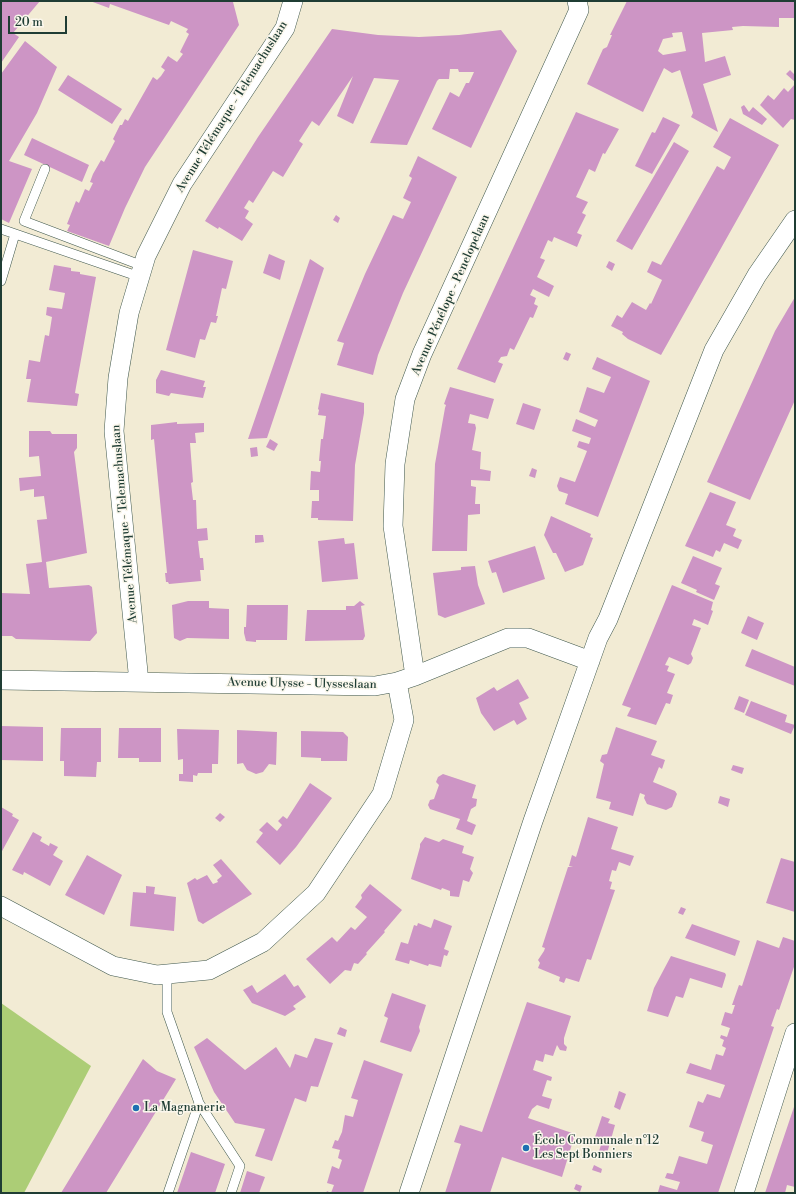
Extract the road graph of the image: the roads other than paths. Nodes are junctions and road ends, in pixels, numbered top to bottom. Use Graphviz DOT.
graph roads {
  1 [pos="293,1"];
  2 [pos="577,1"];
  3 [pos="45,169"];
  4 [pos="795,220"];
  5 [pos="1,229"];
  6 [pos="15,234"];
  7 [pos="141,272"];
  8 [pos="1,281"];
  9 [pos="590,661"];
  10 [pos="406,679"];
  11 [pos="1,680"];
  12 [pos="139,682"];
  13 [pos="1,906"];
  14 [pos="167,975"];
  15 [pos="795,1033"];
  16 [pos="199,1103"];
  17 [pos="168,1193"];
  18 [pos="231,1193"];
  19 [pos="410,1193"];
  20 [pos="744,1193"];
  1 -- 7 [label="street, Avenue Télémaque - Telemachuslaan"];
  2 -- 10 [label="street, Avenue Pénélope - Penelopelaan"];
  3 -- 7 [label="lane"];
  4 -- 9 [label="street"];
  5 -- 6 [label="lane"];
  6 -- 7 [label="lane"];
  6 -- 8 [label="lane"];
  7 -- 12 [label="street, Avenue Télémaque - Telemachuslaan"];
  9 -- 10 [label="street, Avenue Ulysse - Ulysseslaan"];
  9 -- 19 [label="street"];
  10 -- 12 [label="street, Avenue Ulysse - Ulysseslaan"];
  10 -- 14 [label="street, Avenue Pénélope - Penelopelaan"];
  11 -- 12 [label="street, Avenue Ulysse - Ulysseslaan"];
  13 -- 14 [label="street, Avenue Pénélope - Penelopelaan"];
  14 -- 16 [label="lane"];
  15 -- 20 [label="street"];
  16 -- 17 [label="lane"];
  16 -- 18 [label="lane"];
}
